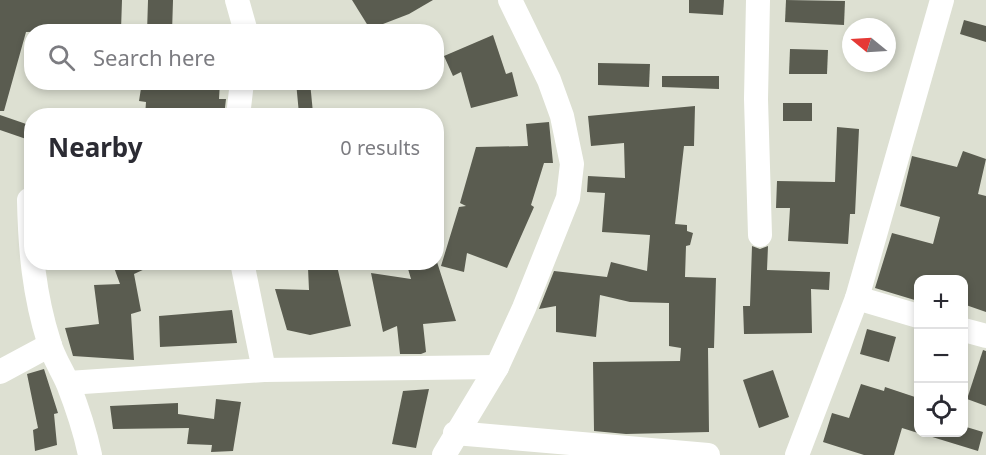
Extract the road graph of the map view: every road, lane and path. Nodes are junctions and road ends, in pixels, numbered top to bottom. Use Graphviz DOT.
graph roads {
  1 [pos="237,0"];
  2 [pos="510,0"];
  3 [pos="758,0"];
  4 [pos="942,0"];
  5 [pos="244,24"];
  6 [pos="241,90"];
  7 [pos="239,108"];
  8 [pos="760,235"];
  9 [pos="32,270"];
  10 [pos="244,270"];
  11 [pos="857,298"];
  12 [pos="914,315"];
  13 [pos="968,331"];
  14 [pos="986,336"];
  15 [pos="50,345"];
  16 [pos="496,367"];
  17 [pos="264,370"];
  18 [pos="0,372"];
  19 [pos="68,383"];
  20 [pos="455,433"];
  21 [pos="90,455"];
  22 [pos="444,455"];
  23 [pos="708,455"];
  24 [pos="797,455"];
  1 -- 5 [label="street"];
  2 -- 16 [label="street"];
  3 -- 8 [label="street"];
  4 -- 11 [label="street"];
  6 -- 7 [label="street"];
  9 -- 15 [label="street"];
  10 -- 17 [label="street"];
  11 -- 12 [label="street"];
  11 -- 24 [label="street"];
  13 -- 14 [label="street"];
  15 -- 18 [label="street"];
  15 -- 19 [label="street"];
  16 -- 17 [label="street"];
  16 -- 20 [label="street"];
  17 -- 19 [label="street"];
  19 -- 21 [label="street"];
  20 -- 22 [label="street"];
  20 -- 23 [label="street"];
}
